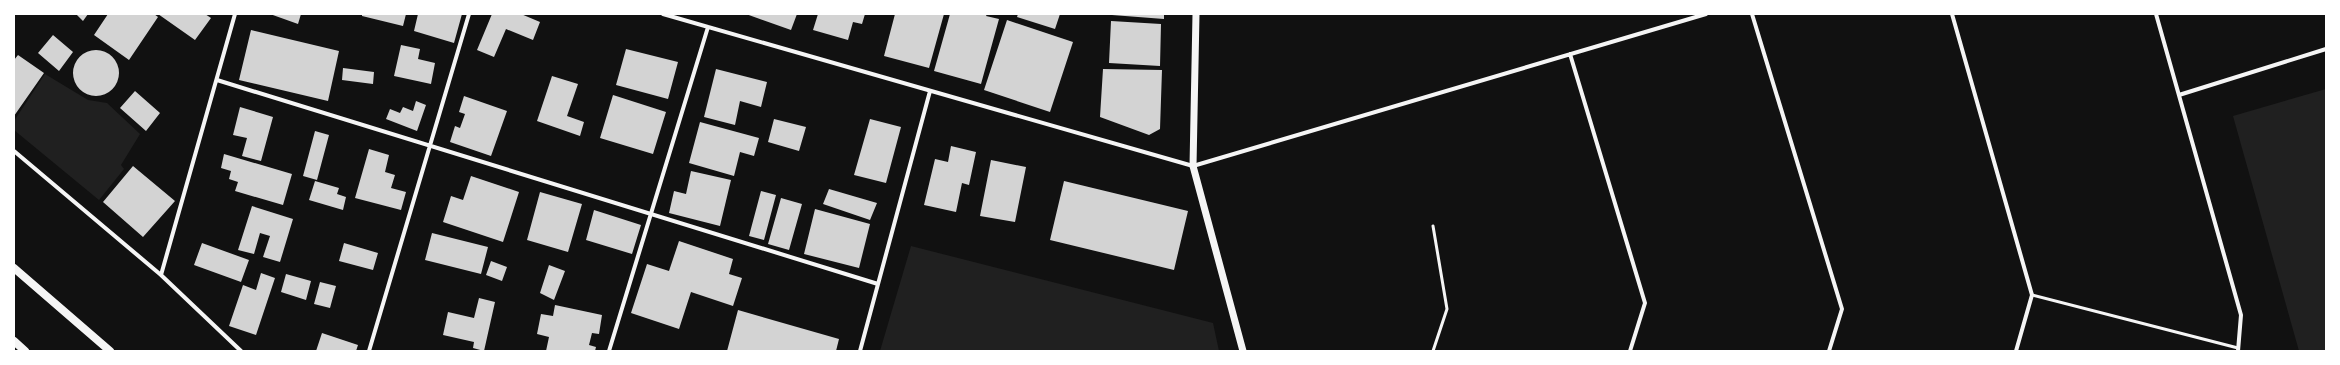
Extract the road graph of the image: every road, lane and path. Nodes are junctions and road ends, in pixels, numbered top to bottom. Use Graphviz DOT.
graph roads {
  1 [pos="236,14"];
  2 [pos="470,14"];
  3 [pos="663,14"];
  4 [pos="1196,14"];
  5 [pos="1706,14"];
  6 [pos="1752,14"];
  7 [pos="1952,14"];
  8 [pos="2156,14"];
  9 [pos="708,27"];
  10 [pos="2326,49"];
  11 [pos="1570,54"];
  12 [pos="216,80"];
  13 [pos="930,91"];
  14 [pos="2179,95"];
  15 [pos="431,146"];
  16 [pos="14,151"];
  17 [pos="1193,166"];
  18 [pos="651,214"];
  19 [pos="1433,226"];
  20 [pos="14,268"];
  21 [pos="160,275"];
  22 [pos="878,284"];
  23 [pos="2032,295"];
  24 [pos="14,341"];
  25 [pos="2239,350"];
  26 [pos="25,351"];
  27 [pos="110,351"];
  28 [pos="241,351"];
  29 [pos="369,351"];
  30 [pos="609,351"];
  31 [pos="860,351"];
  32 [pos="1242,351"];
  33 [pos="1433,351"];
  34 [pos="1630,351"];
  35 [pos="1829,351"];
  36 [pos="2016,351"];
  1 -- 12 [label="street"];
  2 -- 15 [label="street"];
  3 -- 9 [label="street"];
  4 -- 17 [label="street"];
  5 -- 11 [label="street"];
  6 -- 35 [label="street"];
  7 -- 23 [label="street"];
  8 -- 14 [label="street"];
  9 -- 13 [label="street"];
  9 -- 18 [label="street"];
  10 -- 14 [label="street"];
  11 -- 17 [label="street"];
  11 -- 34 [label="street"];
  12 -- 15 [label="street"];
  12 -- 21 [label="street"];
  13 -- 17 [label="street"];
  13 -- 22 [label="street"];
  14 -- 25 [label="street"];
  15 -- 18 [label="street"];
  15 -- 29 [label="street"];
  16 -- 21 [label="street"];
  17 -- 32 [label="street"];
  18 -- 22 [label="street"];
  18 -- 30 [label="street"];
  19 -- 33 [label="lane"];
  20 -- 27 [label="main road"];
  21 -- 28 [label="street"];
  22 -- 31 [label="street"];
  23 -- 25 [label="lane"];
  23 -- 36 [label="street"];
  24 -- 26 [label="main road"];
}
